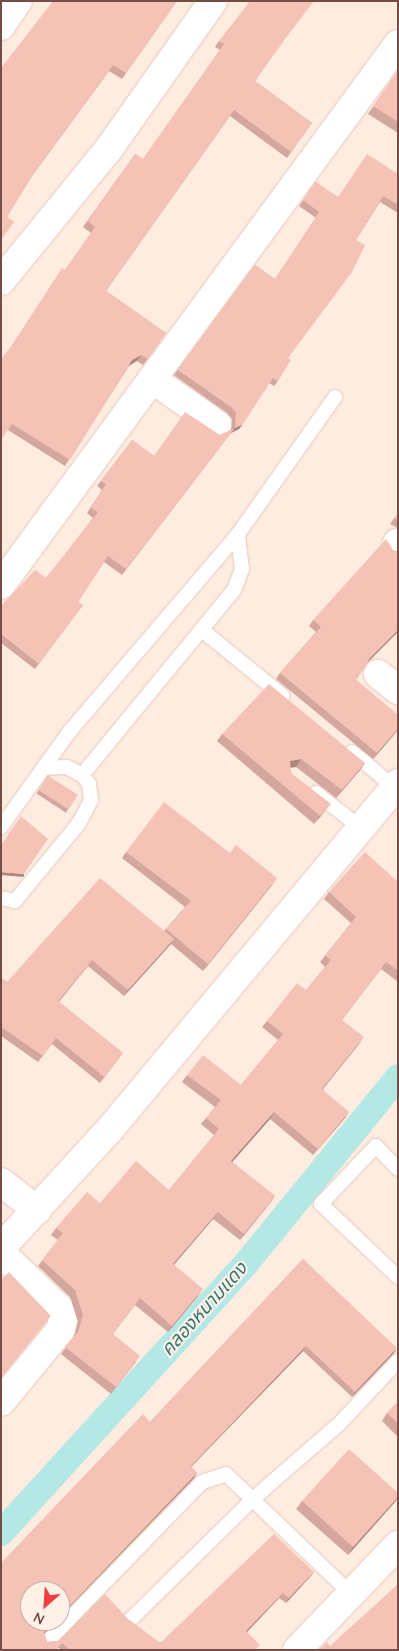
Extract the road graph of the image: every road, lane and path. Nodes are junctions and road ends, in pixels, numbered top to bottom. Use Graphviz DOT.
graph roads {
  1 [pos="18,1"];
  2 [pos="214,1"];
  3 [pos="1,26"];
  4 [pos="398,44"];
  5 [pos="1,281"];
  6 [pos="152,379"];
  7 [pos="335,397"];
  8 [pos="218,425"];
  9 [pos="238,534"];
  10 [pos="1,585"];
  11 [pos="202,630"];
  12 [pos="294,705"];
  13 [pos="340,743"];
  14 [pos="43,768"];
  15 [pos="82,775"];
  16 [pos="396,785"];
  17 [pos="306,786"];
  18 [pos="1,827"];
  19 [pos="361,828"];
  20 [pos="1,898"];
  21 [pos="398,1168"];
  22 [pos="1,1182"];
  23 [pos="36,1210"];
  24 [pos="1,1248"];
  25 [pos="1,1253"];
  26 [pos="398,1277"];
  27 [pos="398,1362"];
  28 [pos="1,1402"];
  29 [pos="255,1497"];
  30 [pos="398,1545"];
  31 [pos="352,1595"];
  32 [pos="131,1619"];
  33 [pos="49,1640"];
  34 [pos="297,1650"];
  1 -- 3 [label="street"];
  2 -- 5 [label="street"];
  4 -- 6 [label="street"];
  6 -- 8 [label="street"];
  6 -- 10 [label="street"];
  7 -- 9 [label="lane"];
  9 -- 11 [label="lane"];
  9 -- 14 [label="lane"];
  11 -- 12 [label="lane"];
  11 -- 15 [label="lane"];
  13 -- 16 [label="lane"];
  14 -- 15 [label="lane"];
  14 -- 18 [label="lane"];
  15 -- 20 [label="lane"];
  16 -- 19 [label="street"];
  17 -- 19 [label="lane"];
  19 -- 23 [label="street"];
  21 -- 26 [label="lane"];
  22 -- 23 [label="street"];
  23 -- 24 [label="street"];
  25 -- 28 [label="street"];
  27 -- 29 [label="lane"];
  29 -- 31 [label="lane"];
  29 -- 32 [label="lane"];
  29 -- 33 [label="lane"];
  30 -- 31 [label="street"];
  31 -- 34 [label="street"];
}
